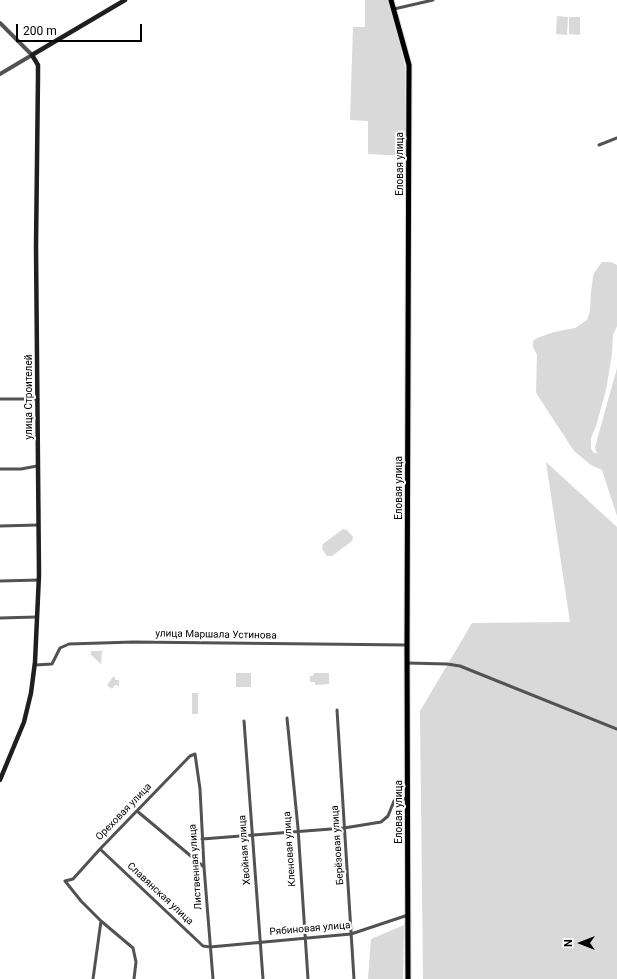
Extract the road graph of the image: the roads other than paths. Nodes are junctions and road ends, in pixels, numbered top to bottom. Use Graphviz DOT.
graph roads {
  1 [pos="125,0"];
  2 [pos="391,0"];
  3 [pos="433,0"];
  4 [pos="394,9"];
  5 [pos="0,23"];
  6 [pos="32,55"];
  7 [pos="0,74"];
  8 [pos="617,138"];
  9 [pos="600,145"];
  10 [pos="0,399"];
  11 [pos="38,399"];
  12 [pos="37,466"];
  13 [pos="0,469"];
  14 [pos="38,525"];
  15 [pos="0,526"];
  16 [pos="38,580"];
  17 [pos="0,581"];
  18 [pos="36,617"];
  19 [pos="0,618"];
  20 [pos="407,645"];
  21 [pos="408,663"];
  22 [pos="35,664"];
  23 [pos="337,710"];
  24 [pos="287,718"];
  25 [pos="244,721"];
  26 [pos="617,729"];
  27 [pos="195,754"];
  28 [pos="0,778"];
  29 [pos="408,798"];
  30 [pos="137,811"];
  31 [pos="344,828"];
  32 [pos="298,832"];
  33 [pos="252,836"];
  34 [pos="202,839"];
  35 [pos="100,849"];
  36 [pos="204,867"];
  37 [pos="408,915"];
  38 [pos="101,921"];
  39 [pos="351,934"];
  40 [pos="305,938"];
  41 [pos="260,942"];
  42 [pos="210,947"];
  43 [pos="93,979"];
  44 [pos="134,979"];
  45 [pos="213,979"];
  46 [pos="263,979"];
  47 [pos="308,979"];
  48 [pos="354,979"];
  49 [pos="408,979"];
  1 -- 6 [label="main road"];
  2 -- 4 [label="main road, Еловая улица"];
  3 -- 4 [label="street"];
  4 -- 20 [label="main road, Еловая улица"];
  5 -- 6 [label="street, улица Строителей"];
  6 -- 7 [label="street"];
  6 -- 11 [label="main road, улица Строителей"];
  8 -- 9 [label="street"];
  10 -- 11 [label="street"];
  11 -- 12 [label="main road, улица Строителей"];
  12 -- 13 [label="street"];
  12 -- 14 [label="main road, улица Строителей"];
  14 -- 15 [label="street"];
  14 -- 16 [label="main road, улица Строителей"];
  16 -- 17 [label="street"];
  16 -- 18 [label="main road, улица Строителей"];
  18 -- 19 [label="street"];
  18 -- 22 [label="main road, улица Строителей"];
  20 -- 21 [label="main road, Еловая улица"];
  20 -- 22 [label="street, улица Маршала Устинова"];
  21 -- 26 [label="street"];
  21 -- 29 [label="main road, Еловая улица"];
  22 -- 28 [label="main road, улица Строителей"];
  23 -- 31 [label="street, Берёзовая улица"];
  24 -- 32 [label="street, Кленовая улица"];
  25 -- 33 [label="street, Хвойная улица"];
  27 -- 30 [label="street, Ореховая улица"];
  27 -- 34 [label="street, Лиственная улица"];
  29 -- 31 [label="street"];
  29 -- 37 [label="main road, Еловая улица"];
  30 -- 35 [label="street, Ореховая улица"];
  30 -- 36 [label="street"];
  31 -- 32 [label="street"];
  31 -- 39 [label="street, Берёзовая улица"];
  32 -- 33 [label="street"];
  32 -- 40 [label="street, Кленовая улица"];
  33 -- 34 [label="street"];
  33 -- 41 [label="street, Хвойная улица"];
  34 -- 36 [label="street, Лиственная улица"];
  35 -- 38 [label="street, Ореховая улица"];
  35 -- 42 [label="street, Славянская улица"];
  36 -- 42 [label="street, Лиственная улица"];
  37 -- 39 [label="street, Рябиновая улица"];
  37 -- 49 [label="main road, Еловая улица"];
  38 -- 43 [label="street"];
  38 -- 44 [label="street"];
  39 -- 40 [label="street, Рябиновая улица"];
  39 -- 48 [label="street, Берёзовая улица"];
  40 -- 41 [label="street, Рябиновая улица"];
  40 -- 47 [label="street, Кленовая улица"];
  41 -- 42 [label="street, Рябиновая улица"];
  41 -- 46 [label="street, Хвойная улица"];
  42 -- 45 [label="street, Лиственная улица"];
}
